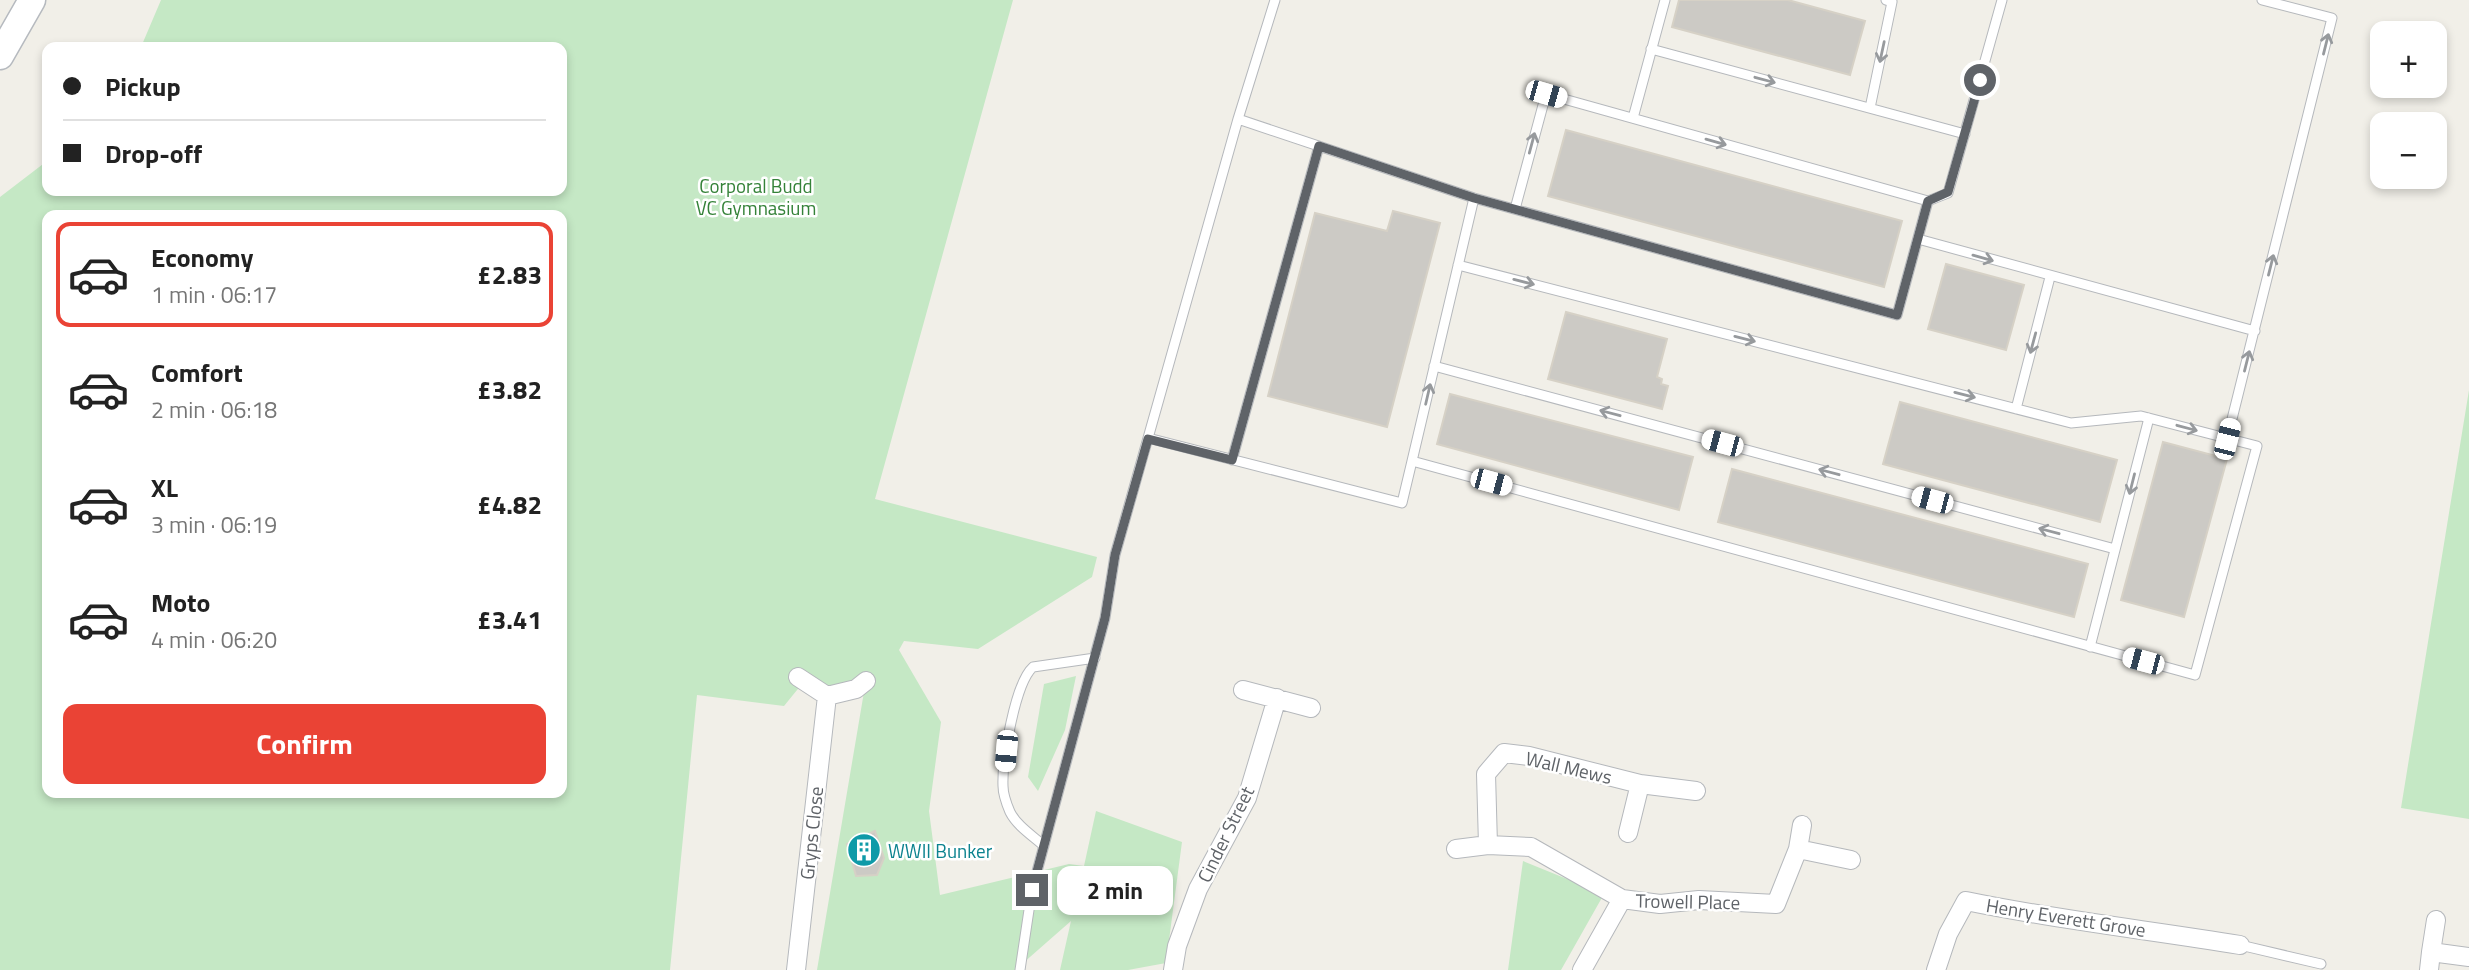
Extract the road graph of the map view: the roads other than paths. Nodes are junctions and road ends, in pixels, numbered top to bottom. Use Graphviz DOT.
graph roads {
  1 [pos="32,0"];
  2 [pos="1275,0"];
  3 [pos="1665,0"];
  4 [pos="1885,0"];
  5 [pos="2002,0"];
  6 [pos="2262,0"];
  7 [pos="1651,50"];
  8 [pos="0,56"];
  9 [pos="1870,108"];
  10 [pos="1633,118"];
  11 [pos="1238,119"];
  12 [pos="1965,134"];
  13 [pos="1319,146"];
  14 [pos="1474,198"];
  15 [pos="1928,201"];
  16 [pos="1515,209"];
  17 [pos="1917,239"];
  18 [pos="1458,265"];
  19 [pos="2050,277"];
  20 [pos="2255,331"];
  21 [pos="1434,366"];
  22 [pos="2016,409"];
  23 [pos="2149,418"];
  24 [pos="1148,439"];
  25 [pos="2227,439"];
  26 [pos="1232,460"];
  27 [pos="1412,461"];
  28 [pos="2115,549"];
  29 [pos="2090,647"];
  30 [pos="1095,658"];
  31 [pos="798,677"];
  32 [pos="866,681"];
  33 [pos="1243,690"];
  34 [pos="827,696"];
  35 [pos="1277,698"];
  36 [pos="1311,708"];
  37 [pos="1640,785"];
  38 [pos="1696,790"];
  39 [pos="1802,825"];
  40 [pos="1628,833"];
  41 [pos="1488,845"];
  42 [pos="1044,846"];
  43 [pos="1456,849"];
  44 [pos="1798,849"];
  45 [pos="1851,860"];
  46 [pos="1622,899"];
  47 [pos="2436,920"];
  48 [pos="2240,946"];
  49 [pos="2469,957"];
  50 [pos="2430,961"];
  51 [pos="2321,964"];
  52 [pos="796,970"];
  53 [pos="1020,970"];
  54 [pos="1173,970"];
  55 [pos="1582,970"];
  56 [pos="1936,970"];
  1 -- 8 [label="street"];
  2 -- 11 [label="lane"];
  3 -- 7 [label="lane"];
  4 -- 9 [label="lane, one-way"];
  5 -- 12 [label="lane"];
  20 -- 6 [label="lane, one-way"];
  7 -- 9 [label="lane, one-way"];
  7 -- 10 [label="lane"];
  9 -- 12 [label="lane"];
  10 -- 15 [label="lane, one-way"];
  16 -- 10 [label="lane, one-way"];
  11 -- 13 [label="lane"];
  11 -- 24 [label="lane"];
  12 -- 15 [label="lane"];
  13 -- 14 [label="lane"];
  13 -- 26 [label="lane"];
  14 -- 16 [label="lane"];
  14 -- 18 [label="lane"];
  15 -- 17 [label="lane"];
  16 -- 17 [label="lane"];
  17 -- 19 [label="lane, one-way"];
  18 -- 21 [label="lane"];
  18 -- 22 [label="lane, one-way"];
  19 -- 20 [label="lane"];
  19 -- 22 [label="lane, one-way"];
  25 -- 20 [label="lane, one-way"];
  27 -- 21 [label="lane, one-way"];
  28 -- 21 [label="lane, one-way"];
  22 -- 23 [label="lane"];
  23 -- 25 [label="lane, one-way"];
  23 -- 28 [label="lane, one-way"];
  24 -- 26 [label="lane"];
  24 -- 30 [label="lane"];
  25 -- 29 [label="lane"];
  26 -- 27 [label="lane"];
  27 -- 29 [label="lane"];
  28 -- 29 [label="lane"];
  30 -- 42 [label="lane"];
  30 -- 42 [label="lane"];
  31 -- 34 [label="street"];
  32 -- 34 [label="street"];
  33 -- 35 [label="street"];
  34 -- 52 [label="street, Gryps Close"];
  35 -- 36 [label="street"];
  35 -- 54 [label="street, Cinder Street"];
  37 -- 38 [label="street"];
  37 -- 40 [label="street"];
  37 -- 41 [label="street, Wall Mews"];
  39 -- 44 [label="street, Trowell Place"];
  41 -- 43 [label="street"];
  41 -- 46 [label="street"];
  42 -- 53 [label="lane"];
  44 -- 45 [label="street"];
  44 -- 46 [label="street, Trowell Place"];
  46 -- 55 [label="street, Trowell Place"];
  47 -- 50 [label="street"];
  48 -- 51 [label="lane"];
  48 -- 56 [label="street, Henry Everett Grove"];
  49 -- 50 [label="street"];
}
